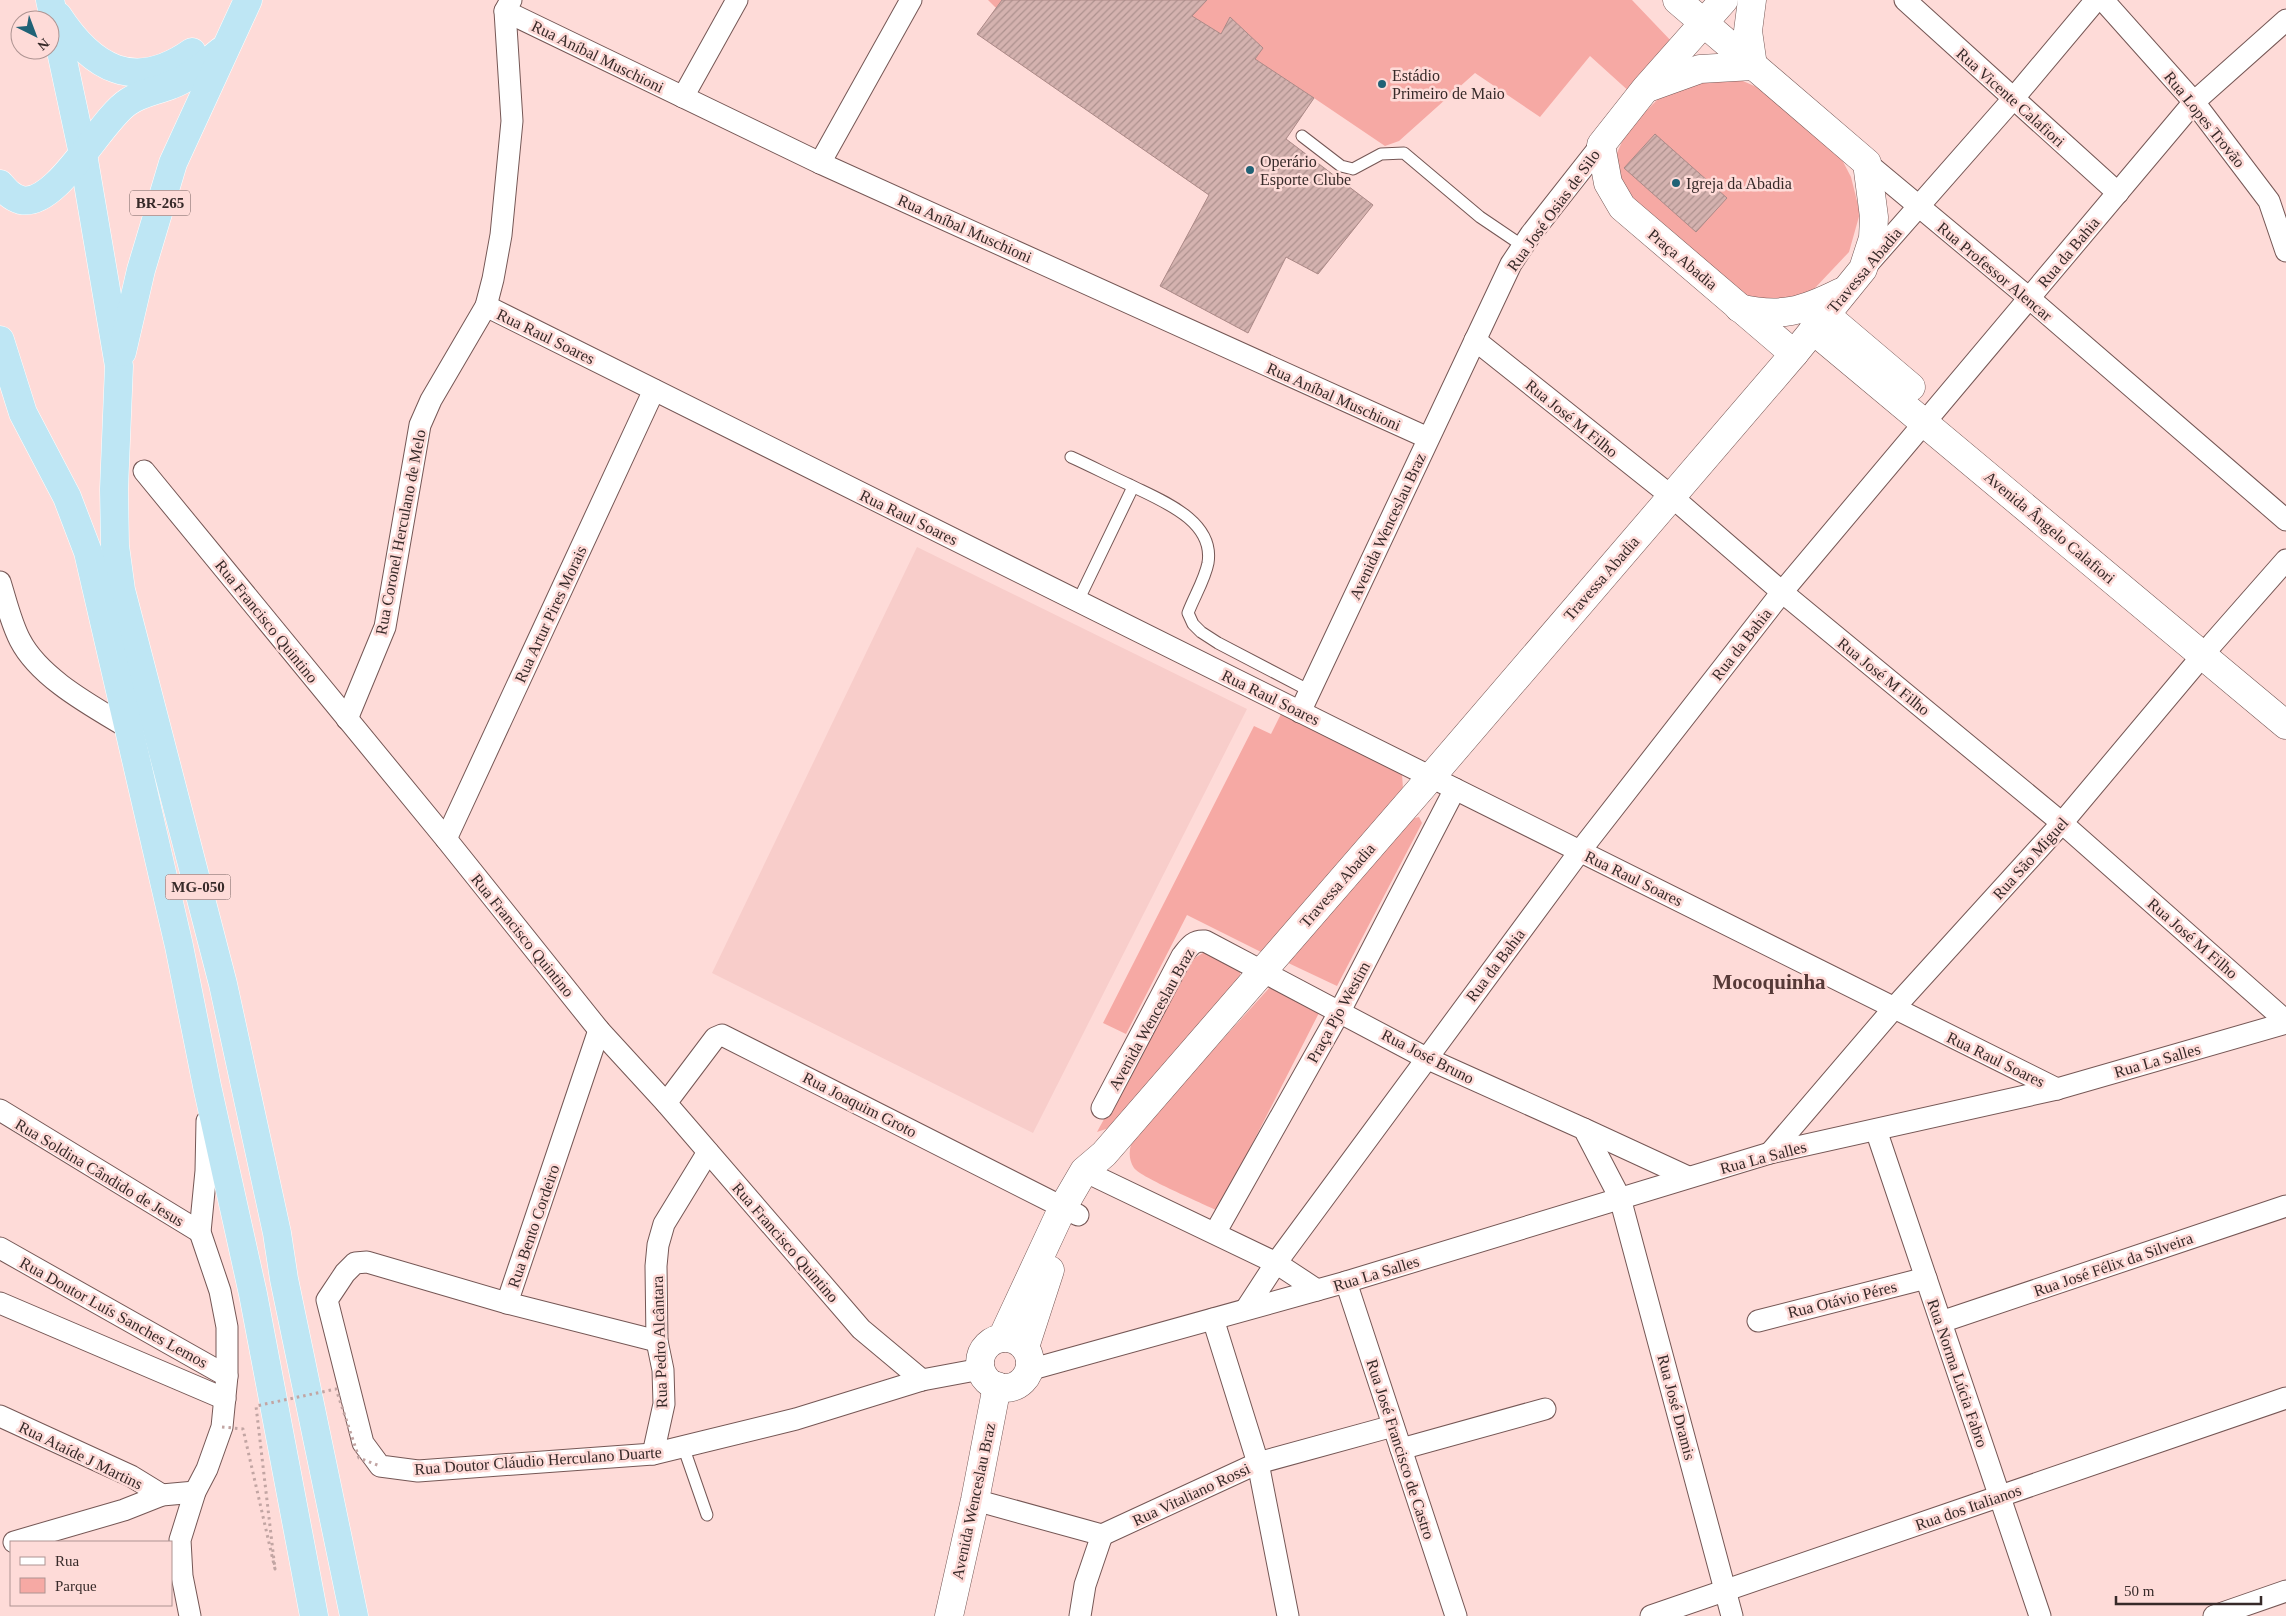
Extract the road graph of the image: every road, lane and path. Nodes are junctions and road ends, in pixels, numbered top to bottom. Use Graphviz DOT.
graph roads {
  1 [pos="240,0"];
  2 [pos="248,0"];
  3 [pos="737,0"];
  4 [pos="911,0"];
  5 [pos="1677,0"];
  6 [pos="1724,0"];
  7 [pos="1752,0"];
  8 [pos="1905,0"];
  9 [pos="2096,0"];
  10 [pos="2103,0"];
  11 [pos="51,3"];
  12 [pos="508,6"];
  13 [pos="2286,20"];
  14 [pos="1704,23"];
  15 [pos="224,48"];
  16 [pos="1753,66"];
  17 [pos="1646,88"];
  18 [pos="683,97"];
  19 [pos="2013,99"];
  20 [pos="2194,102"];
  21 [pos="1302,136"];
  22 [pos="1601,145"];
  23 [pos="83,154"];
  24 [pos="820,163"];
  25 [pos="1867,163"];
  26 [pos="0,184"];
  27 [pos="2118,192"];
  28 [pos="2278,197"];
  29 [pos="1918,206"];
  30 [pos="1523,246"];
  31 [pos="2286,251"];
  32 [pos="1863,269"];
  33 [pos="1845,290"];
  34 [pos="2029,298"];
  35 [pos="486,306"];
  36 [pos="1739,308"];
  37 [pos="1820,322"];
  38 [pos="0,340"];
  39 [pos="1475,340"];
  40 [pos="1794,354"];
  41 [pos="119,366"];
  42 [pos="654,390"];
  43 [pos="1930,415"];
  44 [pos="1428,438"];
  45 [pos="1071,457"];
  46 [pos="144,471"];
  47 [pos="1133,487"];
  48 [pos="1671,496"];
  49 [pos="2286,520"];
  50 [pos="2286,560"];
  51 [pos="0,582"];
  52 [pos="1782,592"];
  53 [pos="1078,601"];
  54 [pos="2208,649"];
  55 [pos="1310,691"];
  56 [pos="2286,705"];
  57 [pos="1300,712"];
  58 [pos="347,719"];
  59 [pos="2286,725"];
  60 [pos="130,729"];
  61 [pos="1443,783"];
  62 [pos="2062,823"];
  63 [pos="446,839"];
  64 [pos="1580,851"];
  65 [pos="1206,941"];
  66 [pos="1262,972"];
  67 [pos="1894,1008"];
  68 [pos="1340,1011"];
  69 [pos="2286,1022"];
  70 [pos="599,1030"];
  71 [pos="1426,1058"];
  72 [pos="207,1086"];
  73 [pos="2057,1089"];
  74 [pos="666,1103"];
  75 [pos="1102,1108"];
  76 [pos="0,1110"];
  77 [pos="1584,1130"];
  78 [pos="1876,1130"];
  79 [pos="708,1152"];
  80 [pos="1770,1154"];
  81 [pos="1095,1168"];
  82 [pos="1688,1177"];
  83 [pos="1620,1198"];
  84 [pos="2286,1206"];
  85 [pos="1071,1211"];
  86 [pos="200,1232"];
  87 [pos="1215,1233"];
  88 [pos="0,1248"];
  89 [pos="1276,1263"];
  90 [pos="1926,1278"];
  91 [pos="1346,1282"];
  92 [pos="1317,1290"];
  93 [pos="0,1303"];
  94 [pos="507,1303"];
  95 [pos="1246,1309"];
  96 [pos="1213,1319"];
  97 [pos="1758,1321"];
  98 [pos="1941,1322"];
  99 [pos="657,1341"];
  100 [pos="1008,1366"];
  101 [pos="227,1376"];
  102 [pos="922,1380"];
  103 [pos="2286,1398"];
  104 [pos="225,1399"];
  105 [pos="1545,1408"];
  106 [pos="0,1416"];
  107 [pos="1394,1426"];
  108 [pos="222,1427"];
  109 [pos="683,1446"];
  110 [pos="1401,1449"];
  111 [pos="653,1454"];
  112 [pos="1258,1463"];
  113 [pos="380,1466"];
  114 [pos="195,1492"];
  115 [pos="162,1495"];
  116 [pos="2000,1496"];
  117 [pos="982,1502"];
  118 [pos="707,1515"];
  119 [pos="1102,1534"];
  120 [pos="20,1541"];
  121 [pos="1727,1590"];
  122 [pos="2286,1591"];
  123 [pos="190,1616"];
  124 [pos="314,1616"];
  125 [pos="354,1616"];
  126 [pos="949,1616"];
  127 [pos="964,1616"];
  128 [pos="1080,1616"];
  129 [pos="1288,1616"];
  130 [pos="1456,1616"];
  131 [pos="1651,1616"];
  132 [pos="1732,1616"];
  133 [pos="2040,1616"];
  134 [pos="2214,1616"];
  1 -- 11 [label="highway"];
  2 -- 15 [label="highway, BR-265"];
  3 -- 18 [label="street"];
  4 -- 24 [label="street"];
  5 -- 14 [label="street, Rua Professor Alencar"];
  6 -- 14 [label="street, Rua José Osias de Silo"];
  7 -- 16 [label="street"];
  8 -- 19 [label="street, Rua Vicente Calafiori"];
  9 -- 19 [label="street, Travessa Abadia"];
  10 -- 20 [label="street, Rua Lopes Trovão"];
  11 -- 23 [label="highway"];
  12 -- 18 [label="street, Rua Aníbal Muschioni"];
  12 -- 35 [label="street, Rua Coronel Herculano de Melo"];
  13 -- 20 [label="street, Rua da Bahia"];
  14 -- 16 [label="street, Rua Professor Alencar"];
  14 -- 17 [label="street, Rua José Osias de Silo"];
  15 -- 23 [label="highway, BR-265"];
  15 -- 41 [label="highway, BR-265"];
  16 -- 17 [label="street"];
  16 -- 25 [label="street, Rua Professor Alencar"];
  17 -- 22 [label="street, Rua José Osias de Silo"];
  18 -- 24 [label="street, Rua Aníbal Muschioni"];
  19 -- 27 [label="street, Rua Vicente Calafiori"];
  19 -- 29 [label="street, Travessa Abadia"];
  20 -- 27 [label="street, Rua da Bahia"];
  20 -- 28 [label="street, Rua Lopes Trovão"];
  21 -- 30 [label="lane"];
  22 -- 30 [label="street, Rua José Osias de Silo"];
  22 -- 36 [label="street, Praça Abadia"];
  23 -- 26 [label="highway, BR-265"];
  23 -- 41 [label="highway, MG-050"];
  24 -- 44 [label="street, Rua Aníbal Muschioni"];
  25 -- 29 [label="street, Rua Professor Alencar"];
  25 -- 32 [label="street"];
  27 -- 34 [label="street, Rua da Bahia"];
  28 -- 31 [label="street, Rua Lopes Trovão"];
  29 -- 32 [label="street, Travessa Abadia"];
  29 -- 34 [label="street, Rua Professor Alencar"];
  30 -- 39 [label="street, Rua José Osias de Silo"];
  32 -- 33 [label="street, Travessa Abadia"];
  33 -- 36 [label="street"];
  33 -- 37 [label="street, Travessa Abadia"];
  34 -- 43 [label="street, Rua da Bahia"];
  34 -- 49 [label="street, Rua Professor Alencar"];
  35 -- 42 [label="street, Rua Raul Soares"];
  35 -- 58 [label="street, Rua Coronel Herculano de Melo"];
  36 -- 40 [label="street, Praça Abadia"];
  37 -- 40 [label="street, Travessa Abadia"];
  37 -- 43 [label="street, Avenida Ângelo Calafiori"];
  38 -- 60 [label="highway, MG-050"];
  39 -- 44 [label="street, Avenida Wenceslau Braz"];
  39 -- 48 [label="street, Rua José M Filho"];
  40 -- 48 [label="street, Travessa Abadia"];
  41 -- 125 [label="highway, MG-050"];
  42 -- 53 [label="street, Rua Raul Soares"];
  42 -- 63 [label="street, Rua Artur Pires Morais"];
  43 -- 52 [label="street, Rua da Bahia"];
  43 -- 54 [label="street, Avenida Ângelo Calafiori"];
  44 -- 55 [label="street, Avenida Wenceslau Braz"];
  45 -- 47 [label="lane"];
  46 -- 58 [label="street, Rua Francisco Quintino"];
  47 -- 53 [label="lane"];
  47 -- 55 [label="lane"];
  48 -- 52 [label="street, Rua José M Filho"];
  48 -- 61 [label="street, Travessa Abadia"];
  50 -- 54 [label="street, Rua São Miguel"];
  51 -- 60 [label="street"];
  52 -- 62 [label="street, Rua José M Filho"];
  52 -- 64 [label="street, Rua da Bahia"];
  53 -- 57 [label="street, Rua Raul Soares"];
  54 -- 56 [label="street, Avenida Ângelo Calafiori"];
  54 -- 59 [label="street, Avenida Ângelo Calafiori"];
  54 -- 62 [label="street, Rua São Miguel"];
  55 -- 57 [label="street, Avenida Wenceslau Braz"];
  57 -- 61 [label="street, Rua Raul Soares"];
  58 -- 63 [label="street, Rua Francisco Quintino"];
  60 -- 72 [label="highway, MG-050"];
  61 -- 64 [label="street, Rua Raul Soares"];
  61 -- 66 [label="street, Travessa Abadia"];
  61 -- 68 [label="street, Praça Pjo Westim"];
  62 -- 67 [label="street, Rua São Miguel"];
  62 -- 69 [label="street, Rua José M Filho"];
  63 -- 70 [label="street, Rua Francisco Quintino"];
  64 -- 67 [label="street, Rua Raul Soares"];
  64 -- 71 [label="street, Rua da Bahia"];
  65 -- 66 [label="street, Rua José Bruno"];
  65 -- 75 [label="street, Avenida Wenceslau Braz"];
  66 -- 68 [label="street, Rua José Bruno"];
  66 -- 81 [label="street, Travessa Abadia"];
  67 -- 73 [label="street, Rua Raul Soares"];
  67 -- 80 [label="street, Rua São Miguel"];
  68 -- 71 [label="street, Rua José Bruno"];
  68 -- 87 [label="street, Praça Pjo Westim"];
  69 -- 73 [label="street, Rua La Salles"];
  70 -- 74 [label="street, Rua Francisco Quintino"];
  70 -- 94 [label="street, Rua Bento Cordeiro"];
  71 -- 77 [label="street, Rua José Bruno"];
  71 -- 89 [label="street, Rua da Bahia"];
  72 -- 86 [label="street"];
  72 -- 124 [label="highway, MG-050"];
  73 -- 78 [label="street, Rua La Salles"];
  74 -- 79 [label="street, Rua Francisco Quintino"];
  74 -- 85 [label="street, Rua Joaquim Groto"];
  76 -- 86 [label="street, Rua Soldina Cândido de Jesus"];
  77 -- 82 [label="street, Rua José Bruno"];
  77 -- 83 [label="street"];
  78 -- 80 [label="street, Rua La Salles"];
  78 -- 90 [label="street, Rua Norma Lúcia Fabro"];
  79 -- 99 [label="street, Rua Pedro Alcântara"];
  79 -- 102 [label="street, Rua Francisco Quintino"];
  80 -- 82 [label="street, Rua La Salles"];
  81 -- 85 [label="street, Travessa Abadia"];
  81 -- 87 [label="street"];
  82 -- 83 [label="street, Rua La Salles"];
  83 -- 91 [label="street, Rua La Salles"];
  83 -- 121 [label="street, Rua José Dramis"];
  84 -- 98 [label="street, Rua José Félix da Silveira"];
  85 -- 100 [label="street, Avenida Wenceslau Braz"];
  86 -- 101 [label="street"];
  87 -- 89 [label="street"];
  88 -- 101 [label="street, Rua Doutor Luís Sanches Lemos"];
  89 -- 92 [label="street"];
  89 -- 95 [label="street, Rua da Bahia"];
  90 -- 97 [label="street, Rua Otávio Péres"];
  90 -- 98 [label="street, Rua Norma Lúcia Fabro"];
  91 -- 92 [label="street, Rua La Salles"];
  91 -- 107 [label="street, Rua José Francisco de Castro"];
  92 -- 95 [label="street, Rua La Salles"];
  93 -- 104 [label="street"];
  94 -- 99 [label="street, Rua Bento Cordeiro"];
  94 -- 113 [label="street"];
  95 -- 96 [label="street, Rua Doutor Cláudio Herculano Duarte"];
  96 -- 100 [label="street, Rua Doutor Cláudio Herculano Duarte"];
  96 -- 112 [label="street"];
  98 -- 116 [label="street, Rua Norma Lúcia Fabro"];
  99 -- 111 [label="street, Rua Pedro Alcântara"];
  100 -- 102 [label="street, Rua Doutor Cláudio Herculano Duarte"];
  100 -- 117 [label="street, Avenida Wenceslau Braz"];
  101 -- 104 [label="street"];
  102 -- 109 [label="street, Rua Doutor Cláudio Herculano Duarte"];
  103 -- 116 [label="street, Rua dos Italianos"];
  104 -- 108 [label="street"];
  105 -- 110 [label="street"];
  106 -- 115 [label="street, Rua Ataíde J Martins"];
  107 -- 110 [label="street, Rua José Francisco de Castro"];
  107 -- 112 [label="street, Rua Vitaliano Rossi"];
  108 -- 113 [label="path, bridge"];
  108 -- 114 [label="street"];
  109 -- 111 [label="street, Rua Doutor Cláudio Herculano Duarte"];
  109 -- 118 [label="lane"];
  110 -- 130 [label="street, Rua José Francisco de Castro"];
  111 -- 113 [label="street, Rua Doutor Cláudio Herculano Duarte"];
  112 -- 119 [label="street, Rua Vitaliano Rossi"];
  112 -- 129 [label="street"];
  114 -- 115 [label="street"];
  114 -- 123 [label="street"];
  115 -- 120 [label="street"];
  116 -- 121 [label="street, Rua dos Italianos"];
  116 -- 133 [label="street, Rua Norma Lúcia Fabro"];
  117 -- 119 [label="street"];
  117 -- 126 [label="street, Avenida Wenceslau Braz"];
  117 -- 127 [label="street, Avenida Wenceslau Braz"];
  119 -- 128 [label="street"];
  121 -- 131 [label="street, Rua dos Italianos"];
  121 -- 132 [label="street, Rua José Dramis"];
  122 -- 134 [label="street"];
}
